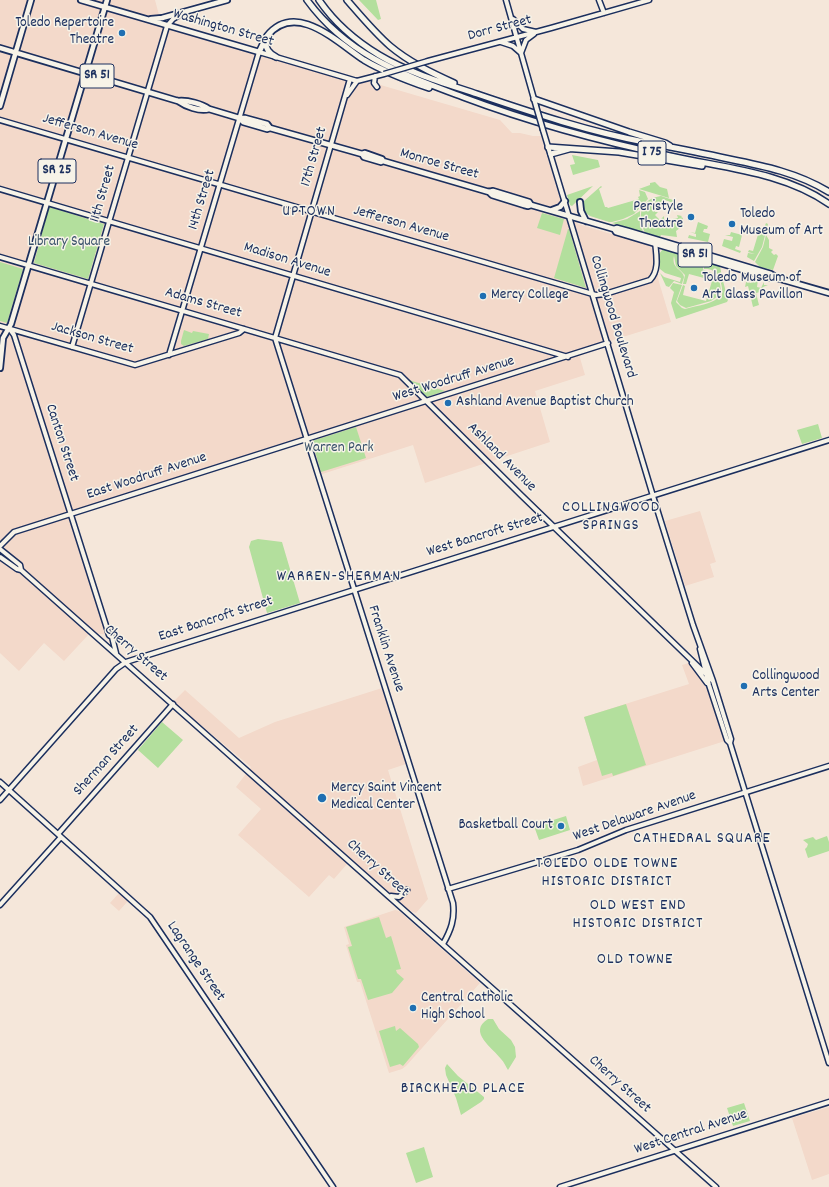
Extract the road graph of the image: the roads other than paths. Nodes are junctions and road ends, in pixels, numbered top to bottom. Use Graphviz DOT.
graph roads {
  1 [pos="31,0"];
  2 [pos="82,0"];
  3 [pos="107,0"];
  4 [pos="227,0"];
  5 [pos="307,0"];
  6 [pos="319,0"];
  7 [pos="347,0"];
  8 [pos="506,0"];
  9 [pos="599,0"];
  10 [pos="649,0"];
  11 [pos="105,7"];
  12 [pos="184,12"];
  13 [pos="604,13"];
  14 [pos="511,16"];
  15 [pos="145,19"];
  16 [pos="167,26"];
  17 [pos="537,32"];
  18 [pos="267,36"];
  19 [pos="517,37"];
  20 [pos="498,42"];
  21 [pos="0,48"];
  22 [pos="16,52"];
  23 [pos="259,52"];
  24 [pos="521,53"];
  25 [pos="276,57"];
  26 [pos="86,73"];
  27 [pos="375,76"];
  28 [pos="350,79"];
  29 [pos="357,81"];
  30 [pos="377,88"];
  31 [pos="147,92"];
  32 [pos="475,93"];
  33 [pos="345,96"];
  34 [pos="534,99"];
  35 [pos="474,101"];
  36 [pos="0,106"];
  37 [pos="239,118"];
  38 [pos="0,120"];
  39 [pos="66,139"];
  40 [pos="331,146"];
  41 [pos="548,147"];
  42 [pos="573,148"];
  43 [pos="673,148"];
  44 [pos="551,154"];
  45 [pos="128,157"];
  46 [pos="732,169"];
  47 [pos="220,184"];
  48 [pos="0,189"];
  49 [pos="829,192"];
  50 [pos="565,201"];
  51 [pos="580,202"];
  52 [pos="47,203"];
  53 [pos="829,204"];
  54 [pos="550,210"];
  55 [pos="312,212"];
  56 [pos="569,215"];
  57 [pos="109,221"];
  58 [pos="586,221"];
  59 [pos="655,241"];
  60 [pos="201,248"];
  61 [pos="0,257"];
  62 [pos="28,266"];
  63 [pos="293,275"];
  64 [pos="90,284"];
  65 [pos="829,293"];
  66 [pos="592,294"];
  67 [pos="183,311"];
  68 [pos="0,326"];
  69 [pos="9,328"];
  70 [pos="244,329"];
  71 [pos="275,338"];
  72 [pos="608,343"];
  73 [pos="72,347"];
  74 [pos="169,355"];
  75 [pos="568,357"];
  76 [pos="0,368"];
  77 [pos="400,375"];
  78 [pos="426,401"];
  79 [pos="306,439"];
  80 [pos="829,440"];
  81 [pos="653,496"];
  82 [pos="71,514"];
  83 [pos="554,527"];
  84 [pos="0,548"];
  85 [pos="0,557"];
  86 [pos="21,570"];
  87 [pos="354,589"];
  88 [pos="109,635"];
  89 [pos="698,641"];
  90 [pos="104,643"];
  91 [pos="116,654"];
  92 [pos="689,659"];
  93 [pos="126,662"];
  94 [pos="705,673"];
  95 [pos="713,681"];
  96 [pos="709,685"];
  97 [pos="173,704"];
  98 [pos="721,716"];
  99 [pos="829,766"];
  100 [pos="0,782"];
  101 [pos="9,790"];
  102 [pos="746,792"];
  103 [pos="0,800"];
  104 [pos="60,835"];
  105 [pos="448,889"];
  106 [pos="407,890"];
  107 [pos="384,892"];
  108 [pos="0,905"];
  109 [pos="443,944"];
  110 [pos="829,1063"];
  111 [pos="829,1102"];
  112 [pos="675,1151"];
  113 [pos="333,1187"];
  114 [pos="560,1187"];
  115 [pos="716,1187"];
  1 -- 22 [label="main road"];
  2 -- 11 [label="main road, Washington Street"];
  3 -- 11 [label="main road, SR 25"];
  4 -- 12 [label="main road"];
  5 -- 35 [label="highway, I 75"];
  6 -- 32 [label="highway, I 75"];
  7 -- 32 [label="highway"];
  8 -- 14 [label="street, Collingwood Boulevard"];
  9 -- 13 [label="street"];
  10 -- 13 [label="street, Dorr Street"];
  11 -- 15 [label="main road, Washington Street"];
  11 -- 26 [label="main road, SR 25"];
  12 -- 15 [label="main road"];
  12 -- 16 [label="street"];
  13 -- 17 [label="street, Dorr Street"];
  14 -- 17 [label="street"];
  14 -- 19 [label="street, Collingwood Boulevard"];
  15 -- 16 [label="main road, Washington Street"];
  16 -- 23 [label="main road, Washington Street"];
  16 -- 31 [label="street, 11th Street"];
  17 -- 19 [label="street, Dorr Street"];
  17 -- 24 [label="street"];
  18 -- 23 [label="highway"];
  18 -- 25 [label="highway"];
  18 -- 35 [label="highway"];
  19 -- 20 [label="street, Dorr Street"];
  19 -- 24 [label="street, Collingwood Boulevard"];
  20 -- 24 [label="street"];
  20 -- 27 [label="street, Dorr Street, bridge"];
  21 -- 22 [label="main road, Monroe Street / SR 51"];
  22 -- 26 [label="main road, Monroe Street / SR 51"];
  22 -- 36 [label="main road"];
  23 -- 25 [label="street, Washington Street"];
  23 -- 37 [label="street, 14th Street"];
  24 -- 34 [label="street, Collingwood Boulevard"];
  25 -- 28 [label="street, Washington Street"];
  26 -- 31 [label="main road, Monroe Street / SR 51"];
  26 -- 39 [label="main road, SR 25"];
  27 -- 29 [label="street, Dorr Street"];
  27 -- 30 [label="street"];
  28 -- 29 [label="street, Washington Street"];
  28 -- 33 [label="street, 17th Street"];
  29 -- 33 [label="street, 17th Street"];
  31 -- 37 [label="main road, Monroe Street / SR 51"];
  31 -- 45 [label="street, 11th Street"];
  32 -- 43 [label="highway, I 75"];
  33 -- 40 [label="street, 17th Street"];
  34 -- 41 [label="street, Collingwood Boulevard, bridge"];
  34 -- 43 [label="highway"];
  35 -- 46 [label="highway, I 75"];
  37 -- 40 [label="main road, Monroe Street / SR 51"];
  37 -- 47 [label="street, 14th Street"];
  38 -- 39 [label="street, Jefferson Avenue"];
  39 -- 45 [label="street, Jefferson Avenue"];
  39 -- 52 [label="main road, SR 25"];
  40 -- 54 [label="main road, Monroe Street / SR 51"];
  40 -- 55 [label="street, 17th Street"];
  41 -- 42 [label="highway"];
  41 -- 44 [label="street, Collingwood Boulevard"];
  42 -- 44 [label="highway"];
  42 -- 46 [label="highway"];
  43 -- 49 [label="highway, I 75"];
  44 -- 50 [label="street, Collingwood Boulevard"];
  45 -- 47 [label="street, Jefferson Avenue"];
  45 -- 57 [label="street, 11th Street"];
  46 -- 53 [label="highway, I 75"];
  47 -- 55 [label="street, Jefferson Avenue"];
  47 -- 60 [label="street, 14th Street"];
  48 -- 52 [label="street, Madison Avenue"];
  50 -- 54 [label="main road"];
  50 -- 56 [label="street, Collingwood Boulevard"];
  51 -- 58 [label="main road"];
  52 -- 57 [label="street, Madison Avenue"];
  52 -- 62 [label="main road, SR 25"];
  54 -- 56 [label="main road, Monroe Street / SR 51"];
  55 -- 63 [label="street, 17th Street"];
  55 -- 66 [label="street, Jefferson Avenue"];
  56 -- 58 [label="main road, Monroe Street / SR 51"];
  56 -- 66 [label="street, Collingwood Boulevard"];
  57 -- 60 [label="street, Madison Avenue"];
  57 -- 64 [label="street, 11th Street"];
  58 -- 59 [label="main road, Monroe Street / SR 51"];
  59 -- 65 [label="main road, Monroe Street / SR 51"];
  59 -- 66 [label="street, Jefferson Avenue"];
  60 -- 63 [label="street, Madison Avenue"];
  60 -- 67 [label="street, 14th Street"];
  61 -- 62 [label="street, Adams Street"];
  62 -- 64 [label="street, Adams Street"];
  62 -- 69 [label="main road, SR 25"];
  63 -- 71 [label="street, 17th Street"];
  63 -- 75 [label="street, Madison Avenue"];
  64 -- 67 [label="street, Adams Street"];
  64 -- 73 [label="street, 11th Street"];
  66 -- 72 [label="street, Collingwood Boulevard"];
  67 -- 70 [label="street, Adams Street"];
  67 -- 74 [label="street, 14th Street"];
  68 -- 69 [label="street, Jackson Street"];
  69 -- 73 [label="street, Jackson Street"];
  69 -- 76 [label="main road, SR 25"];
  69 -- 82 [label="street, Canton Street"];
  70 -- 71 [label="street, Adams Street"];
  70 -- 74 [label="street, Jackson Street"];
  71 -- 77 [label="street, Adams Street"];
  71 -- 79 [label="street, Franklin Avenue"];
  72 -- 75 [label="street, West Woodruff Avenue"];
  72 -- 81 [label="street, Collingwood Boulevard"];
  73 -- 74 [label="street, Jackson Street"];
  75 -- 78 [label="street, West Woodruff Avenue"];
  77 -- 78 [label="street, Ashland Avenue"];
  78 -- 79 [label="street, West Woodruff Avenue"];
  78 -- 83 [label="street, Ashland Avenue"];
  79 -- 82 [label="street, East Woodruff Avenue"];
  79 -- 87 [label="street, Franklin Avenue"];
  80 -- 81 [label="street, West Bancroft Street"];
  81 -- 83 [label="street, West Bancroft Street"];
  81 -- 89 [label="street, Collingwood Boulevard"];
  82 -- 84 [label="street, East Woodruff Avenue"];
  82 -- 88 [label="street, Canton Street"];
  83 -- 87 [label="street, West Bancroft Street"];
  83 -- 92 [label="street, Ashland Avenue"];
  84 -- 86 [label="street, Cherry Street"];
  85 -- 86 [label="street, Cherry Street"];
  86 -- 90 [label="street, Cherry Street"];
  87 -- 93 [label="street, East Bancroft Street"];
  87 -- 105 [label="street, Franklin Avenue"];
  88 -- 90 [label="street"];
  88 -- 91 [label="street, Canton Street"];
  89 -- 94 [label="street, Collingwood Boulevard"];
  89 -- 95 [label="street, Collingwood Boulevard"];
  90 -- 91 [label="street, Cherry Street"];
  91 -- 93 [label="street, Cherry Street"];
  92 -- 94 [label="street, Ashland Avenue"];
  92 -- 96 [label="street, Ashland Avenue"];
  93 -- 97 [label="street, Cherry Street"];
  93 -- 101 [label="street, East Bancroft Street"];
  94 -- 95 [label="street, Ashland Avenue"];
  94 -- 96 [label="street, Collingwood Boulevard"];
  95 -- 98 [label="street, Collingwood Boulevard"];
  96 -- 98 [label="street, Collingwood Boulevard"];
  97 -- 104 [label="street, Sherman Street"];
  97 -- 107 [label="street, Cherry Street"];
  98 -- 102 [label="street, Collingwood Boulevard"];
  99 -- 102 [label="street, West Delaware Avenue"];
  100 -- 101 [label="street, Lagrange Street"];
  101 -- 103 [label="street, East Bancroft Street"];
  101 -- 104 [label="street, Lagrange Street"];
  102 -- 105 [label="street, West Delaware Avenue"];
  102 -- 110 [label="street, Collingwood Boulevard"];
  104 -- 108 [label="street, Sherman Street"];
  104 -- 113 [label="street, Lagrange Street"];
  105 -- 109 [label="street, Franklin Avenue"];
  106 -- 107 [label="street"];
  107 -- 109 [label="street, Cherry Street"];
  109 -- 112 [label="street, Cherry Street"];
  111 -- 112 [label="street, West Central Avenue"];
  112 -- 114 [label="street, West Central Avenue"];
  112 -- 115 [label="street, Cherry Street"];
}
